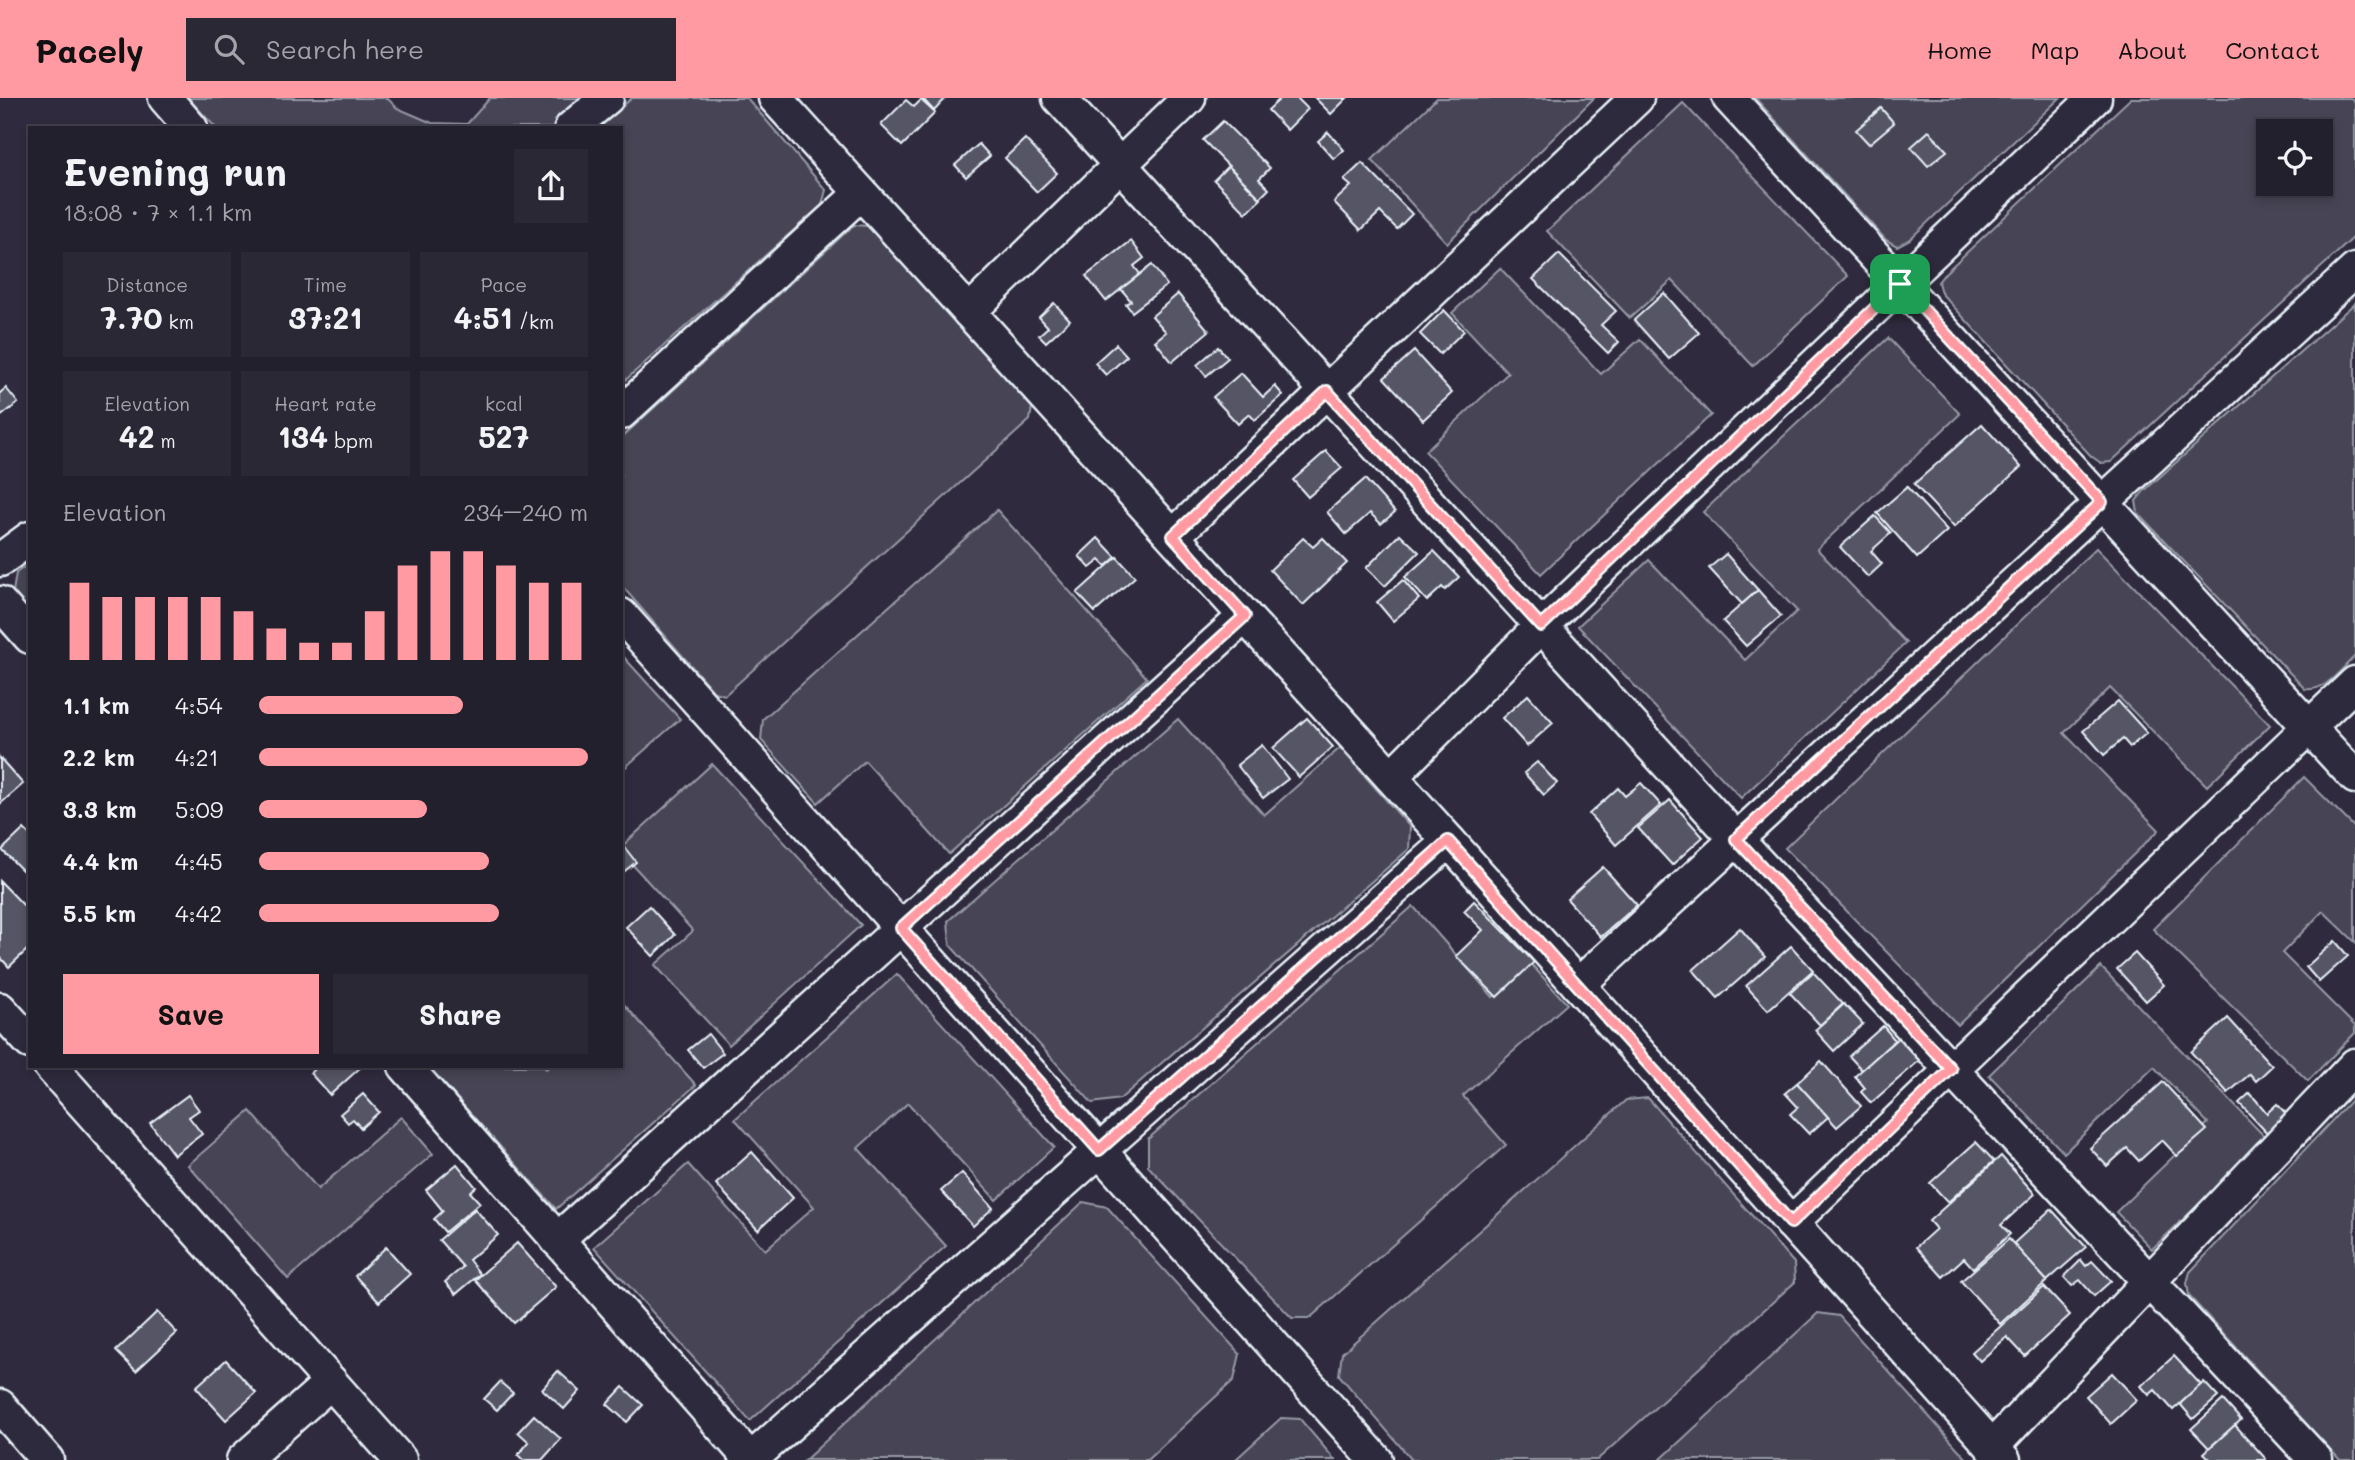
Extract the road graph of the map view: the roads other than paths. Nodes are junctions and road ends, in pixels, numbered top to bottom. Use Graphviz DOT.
graph roads {
  1 [pos="165,98"];
  2 [pos="607,98"];
  3 [pos="775,98"];
  4 [pos="1059,98"];
  5 [pos="1189,98"];
  6 [pos="1637,98"];
  7 [pos="1729,98"];
  8 [pos="2095,98"];
  9 [pos="189,126"];
  10 [pos="573,126"];
  11 [pos="1120,165"];
  12 [pos="861,193"];
  13 [pos="2355,270"];
  14 [pos="1900,284"];
  15 [pos="969,312"];
  16 [pos="1327,391"];
  17 [pos="623,411"];
  18 [pos="2102,502"];
  19 [pos="1173,536"];
  20 [pos="28,539"];
  21 [pos="0,560"];
  22 [pos="0,603"];
  23 [pos="1245,616"];
  24 [pos="623,617"];
  25 [pos="1541,626"];
  26 [pos="28,635"];
  27 [pos="2355,683"];
  28 [pos="2309,727"];
  29 [pos="2355,776"];
  30 [pos="1391,777"];
  31 [pos="1736,839"];
  32 [pos="1448,841"];
  33 [pos="901,928"];
  34 [pos="1578,985"];
  35 [pos="0,1009"];
  36 [pos="28,1040"];
  37 [pos="2355,1065"];
  38 [pos="52,1068"];
  39 [pos="407,1068"];
  40 [pos="1951,1069"];
  41 [pos="1099,1150"];
  42 [pos="1791,1223"];
  43 [pos="558,1240"];
  44 [pos="2149,1282"];
  45 [pos="331,1382"];
  46 [pos="0,1406"];
  47 [pos="1998,1454"];
  48 [pos="37,1456"];
  49 [pos="243,1460"];
  50 [pos="400,1460"];
  51 [pos="750,1460"];
  52 [pos="1376,1460"];
  53 [pos="2316,1460"];
  1 -- 9 [label="street"];
  2 -- 10 [label="street"];
  3 -- 12 [label="street"];
  4 -- 11 [label="street"];
  5 -- 11 [label="street"];
  6 -- 16 [label="street"];
  7 -- 14 [label="street"];
  8 -- 14 [label="street"];
  11 -- 15 [label="street"];
  11 -- 16 [label="street"];
  12 -- 15 [label="street"];
  12 -- 17 [label="street"];
  13 -- 18 [label="street"];
  14 -- 18 [label="street"];
  14 -- 25 [label="street"];
  15 -- 19 [label="street"];
  16 -- 19 [label="street"];
  16 -- 25 [label="street"];
  18 -- 28 [label="street"];
  18 -- 31 [label="street"];
  19 -- 23 [label="street"];
  20 -- 21 [label="street"];
  22 -- 26 [label="street"];
  23 -- 30 [label="street"];
  23 -- 33 [label="street"];
  24 -- 33 [label="street"];
  25 -- 30 [label="street"];
  25 -- 31 [label="street"];
  27 -- 28 [label="street"];
  28 -- 29 [label="street"];
  28 -- 40 [label="street"];
  30 -- 32 [label="street"];
  31 -- 34 [label="street"];
  31 -- 40 [label="street"];
  32 -- 34 [label="street"];
  32 -- 41 [label="street"];
  33 -- 41 [label="street"];
  33 -- 43 [label="street"];
  34 -- 42 [label="street"];
  35 -- 36 [label="street"];
  37 -- 44 [label="street"];
  38 -- 45 [label="street"];
  39 -- 43 [label="street"];
  40 -- 42 [label="street"];
  40 -- 44 [label="street"];
  41 -- 51 [label="street"];
  41 -- 52 [label="street"];
  42 -- 47 [label="street"];
  43 -- 51 [label="street"];
  44 -- 47 [label="street"];
  44 -- 53 [label="street"];
  45 -- 49 [label="street"];
  45 -- 50 [label="street"];
  46 -- 48 [label="street"];
}
